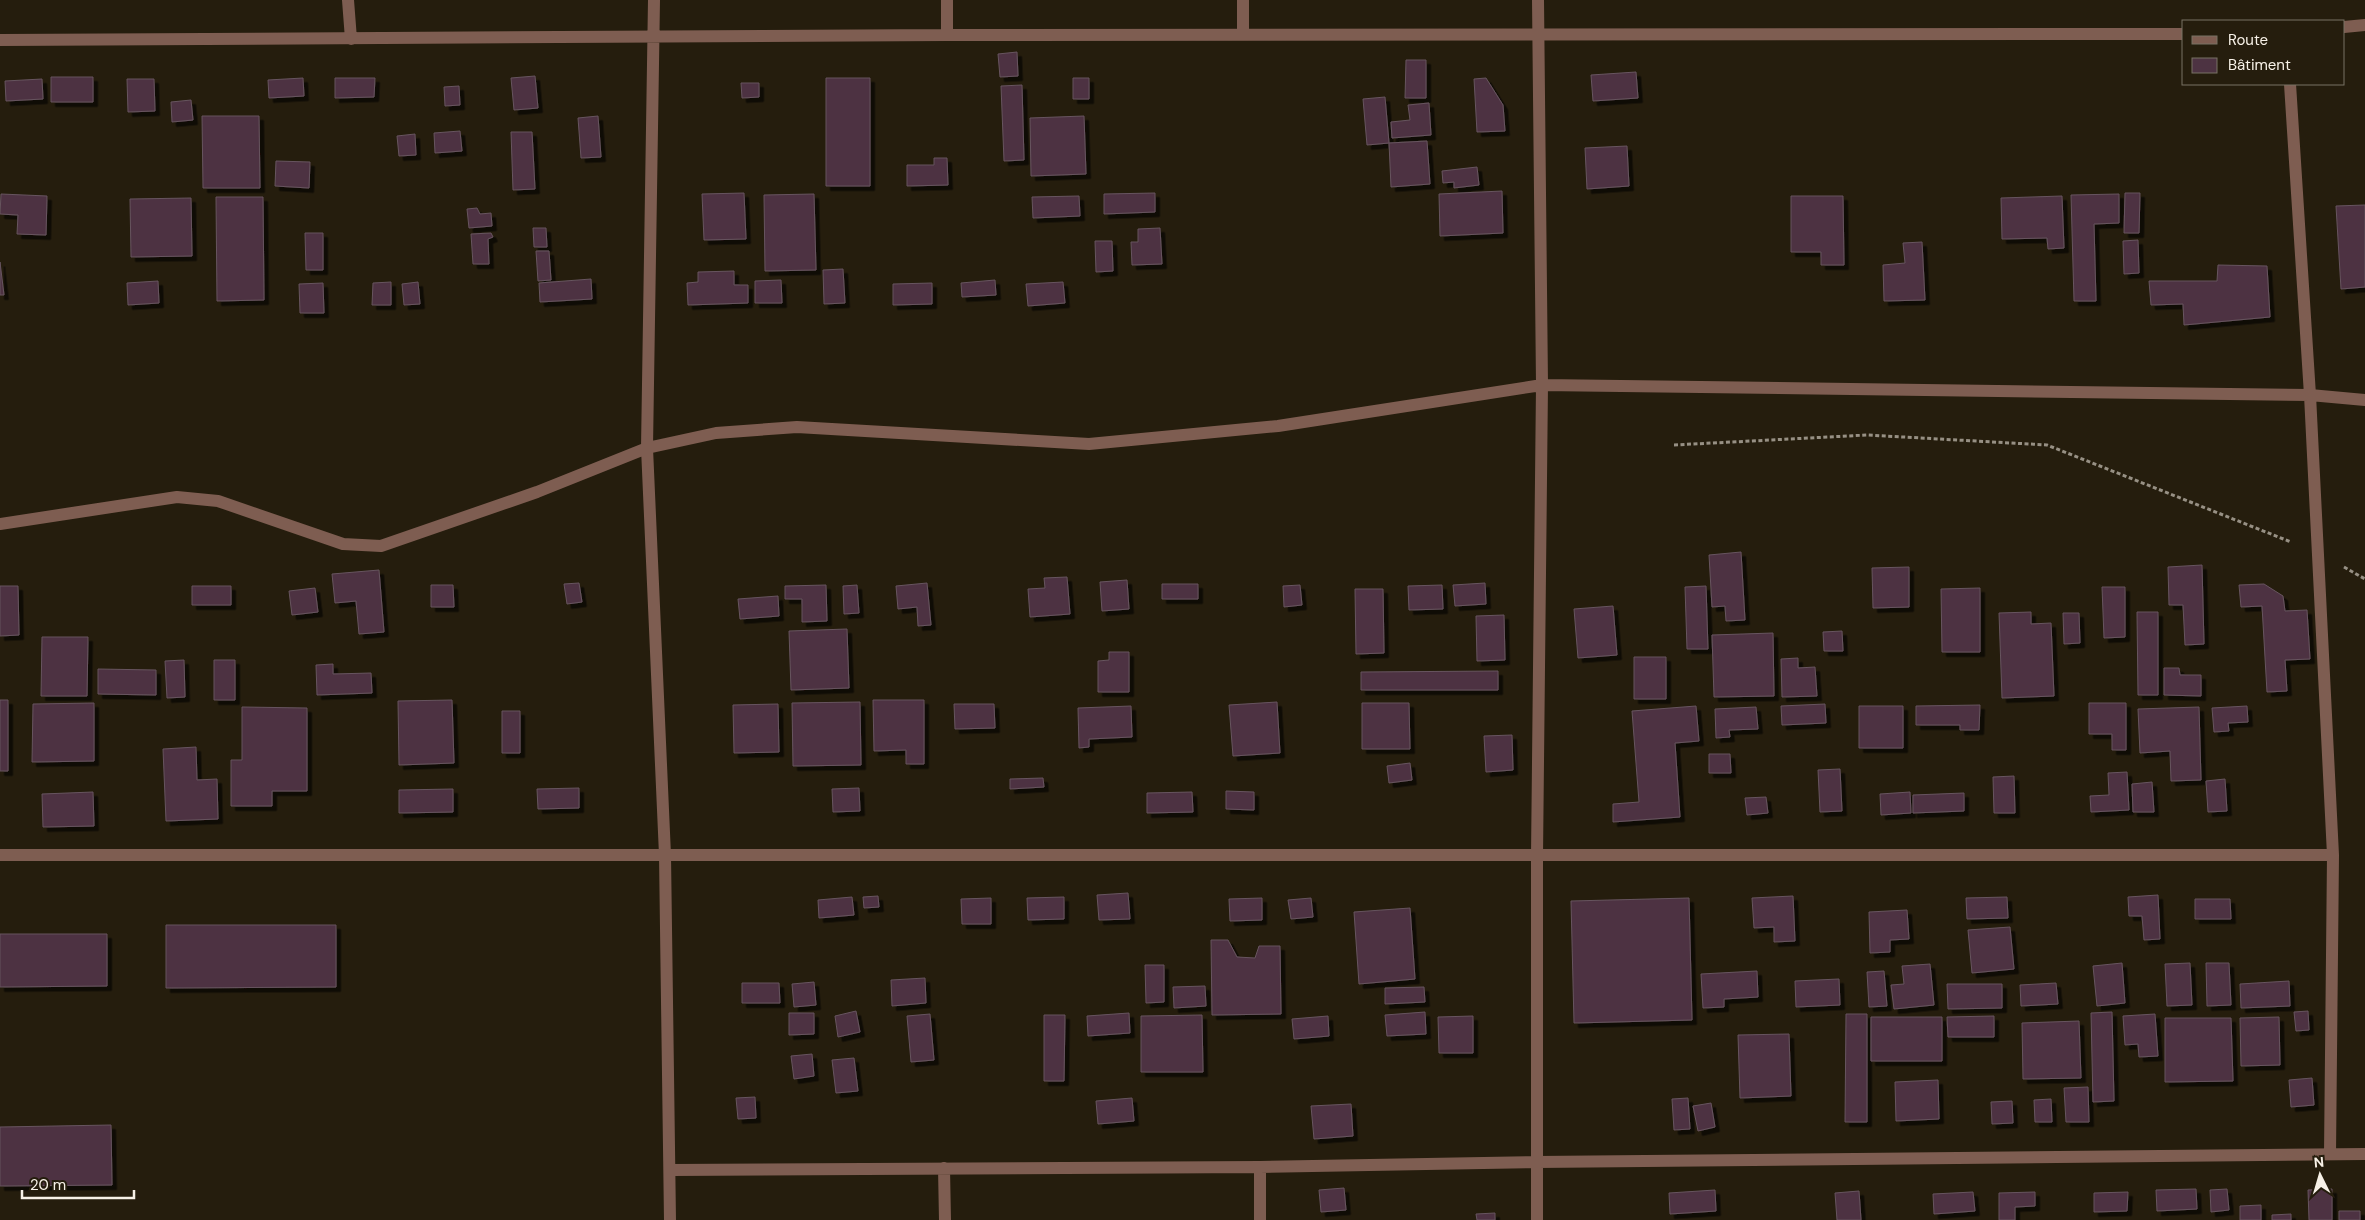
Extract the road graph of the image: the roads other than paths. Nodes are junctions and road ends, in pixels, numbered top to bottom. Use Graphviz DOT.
graph roads {
  1 [pos="348,0"];
  2 [pos="654,0"];
  3 [pos="947,0"];
  4 [pos="1243,0"];
  5 [pos="1538,0"];
  6 [pos="2365,25"];
  7 [pos="2345,27"];
  8 [pos="1538,34"];
  9 [pos="2182,34"];
  10 [pos="947,35"];
  11 [pos="1243,35"];
  12 [pos="655,37"];
  13 [pos="351,39"];
  14 [pos="0,40"];
  15 [pos="2290,85"];
  16 [pos="1542,385"];
  17 [pos="2310,395"];
  18 [pos="2365,400"];
  19 [pos="647,448"];
  20 [pos="0,524"];
  21 [pos="0,855"];
  22 [pos="2333,855"];
  23 [pos="665,856"];
  24 [pos="1538,856"];
  25 [pos="2330,1154"];
  26 [pos="2365,1154"];
  27 [pos="1537,1162"];
  28 [pos="1260,1167"];
  29 [pos="944,1168"];
  30 [pos="671,1170"];
  31 [pos="670,1220"];
  32 [pos="944,1220"];
  33 [pos="1260,1220"];
  34 [pos="1537,1220"];
  1 -- 13 [label="street"];
  2 -- 12 [label="street"];
  3 -- 10 [label="street"];
  4 -- 11 [label="street"];
  5 -- 8 [label="street"];
  6 -- 7 [label="street"];
  8 -- 9 [label="street"];
  8 -- 11 [label="street"];
  8 -- 16 [label="street"];
  10 -- 11 [label="street"];
  10 -- 12 [label="street"];
  12 -- 13 [label="street"];
  12 -- 19 [label="street"];
  13 -- 14 [label="street"];
  15 -- 17 [label="street"];
  16 -- 17 [label="street"];
  16 -- 19 [label="street"];
  16 -- 24 [label="street"];
  17 -- 18 [label="street"];
  17 -- 22 [label="street"];
  19 -- 20 [label="street"];
  19 -- 23 [label="street"];
  21 -- 23 [label="street"];
  22 -- 24 [label="street"];
  22 -- 25 [label="street"];
  23 -- 24 [label="street"];
  23 -- 30 [label="street"];
  24 -- 27 [label="street"];
  25 -- 26 [label="street"];
  25 -- 27 [label="street"];
  27 -- 28 [label="street"];
  27 -- 34 [label="street"];
  28 -- 29 [label="street"];
  28 -- 33 [label="street"];
  29 -- 30 [label="street"];
  29 -- 32 [label="street"];
  30 -- 31 [label="street"];
}
